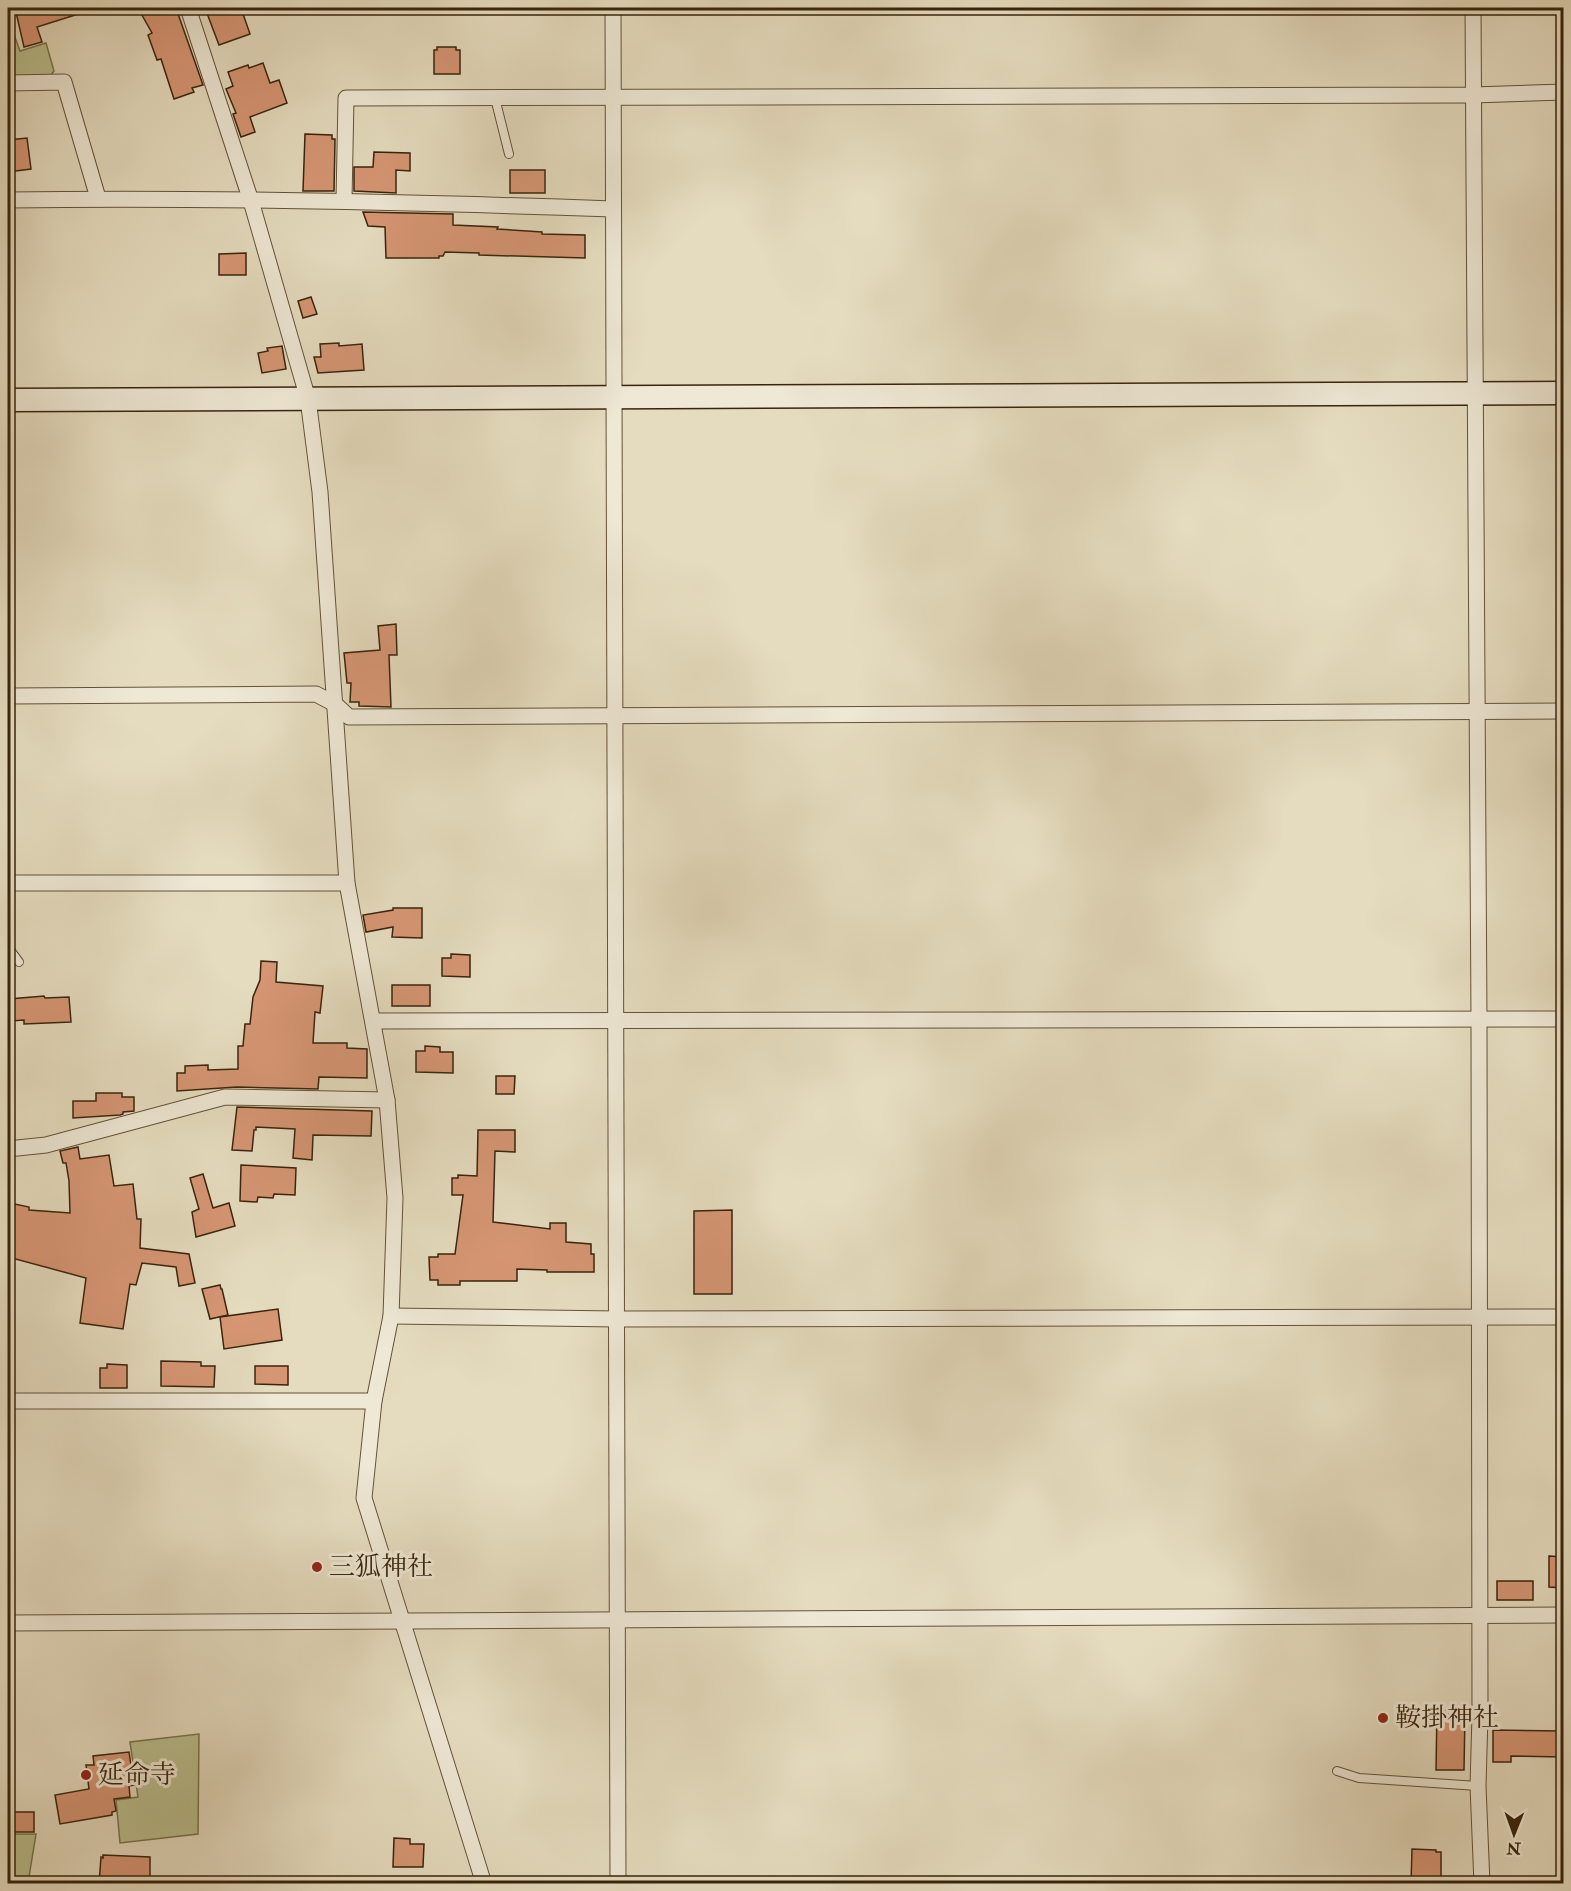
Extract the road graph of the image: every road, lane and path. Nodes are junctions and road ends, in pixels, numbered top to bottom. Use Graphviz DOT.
graph roads {
  1 [pos="188,8"];
  2 [pos="613,8"];
  3 [pos="1473,8"];
  4 [pos="8,83"];
  5 [pos="1563,92"];
  6 [pos="1473,96"];
  7 [pos="495,98"];
  8 [pos="613,98"];
  9 [pos="508,154"];
  10 [pos="98,198"];
  11 [pos="8,200"];
  12 [pos="344,200"];
  13 [pos="251,201"];
  14 [pos="613,208"];
  15 [pos="1476,392"];
  16 [pos="1563,393"];
  17 [pos="308,399"];
  18 [pos="613,399"];
  19 [pos="8,400"];
  20 [pos="8,696"];
  21 [pos="335,704"];
  22 [pos="1476,711"];
  23 [pos="1563,711"];
  24 [pos="616,715"];
  25 [pos="8,883"];
  26 [pos="347,883"];
  27 [pos="8,947"];
  28 [pos="19,962"];
  29 [pos="1563,1019"];
  30 [pos="1479,1020"];
  31 [pos="373,1022"];
  32 [pos="615,1022"];
  33 [pos="387,1100"];
  34 [pos="8,1149"];
  35 [pos="391,1316"];
  36 [pos="1563,1317"];
  37 [pos="1478,1318"];
  38 [pos="617,1319"];
  39 [pos="8,1401"];
  40 [pos="374,1401"];
  41 [pos="1563,1615"];
  42 [pos="1479,1617"];
  43 [pos="618,1621"];
  44 [pos="402,1622"];
  45 [pos="8,1623"];
  46 [pos="1337,1771"];
  47 [pos="1478,1786"];
  48 [pos="484,1884"];
  49 [pos="618,1884"];
  50 [pos="1482,1884"];
  1 -- 13 [label="street"];
  2 -- 8 [label="street"];
  3 -- 6 [label="street"];
  4 -- 10 [label="street"];
  5 -- 6 [label="street"];
  6 -- 8 [label="street"];
  6 -- 15 [label="street"];
  7 -- 8 [label="street"];
  7 -- 9 [label="lane"];
  7 -- 12 [label="street"];
  8 -- 14 [label="street"];
  10 -- 11 [label="street"];
  10 -- 13 [label="street"];
  12 -- 13 [label="street"];
  12 -- 14 [label="street"];
  13 -- 17 [label="street"];
  14 -- 18 [label="street"];
  15 -- 16 [label="street"];
  15 -- 18 [label="street"];
  15 -- 22 [label="street"];
  17 -- 18 [label="street"];
  17 -- 19 [label="street"];
  17 -- 21 [label="street"];
  18 -- 24 [label="street"];
  20 -- 21 [label="street"];
  21 -- 24 [label="street"];
  21 -- 26 [label="street"];
  22 -- 23 [label="street"];
  22 -- 24 [label="street"];
  22 -- 30 [label="street"];
  24 -- 32 [label="street"];
  25 -- 26 [label="street"];
  26 -- 31 [label="street"];
  27 -- 28 [label="lane"];
  29 -- 30 [label="street"];
  30 -- 32 [label="street"];
  30 -- 37 [label="street"];
  31 -- 32 [label="street"];
  31 -- 33 [label="street"];
  32 -- 38 [label="street"];
  33 -- 34 [label="street"];
  33 -- 35 [label="street"];
  35 -- 38 [label="street"];
  35 -- 40 [label="street"];
  36 -- 37 [label="street"];
  37 -- 38 [label="street"];
  37 -- 42 [label="street"];
  38 -- 43 [label="street"];
  39 -- 40 [label="street"];
  40 -- 44 [label="street"];
  41 -- 42 [label="street"];
  42 -- 43 [label="street"];
  42 -- 47 [label="street"];
  43 -- 44 [label="street"];
  43 -- 49 [label="street"];
  44 -- 45 [label="street"];
  44 -- 48 [label="street"];
  46 -- 47 [label="lane"];
  47 -- 50 [label="street"];
}
